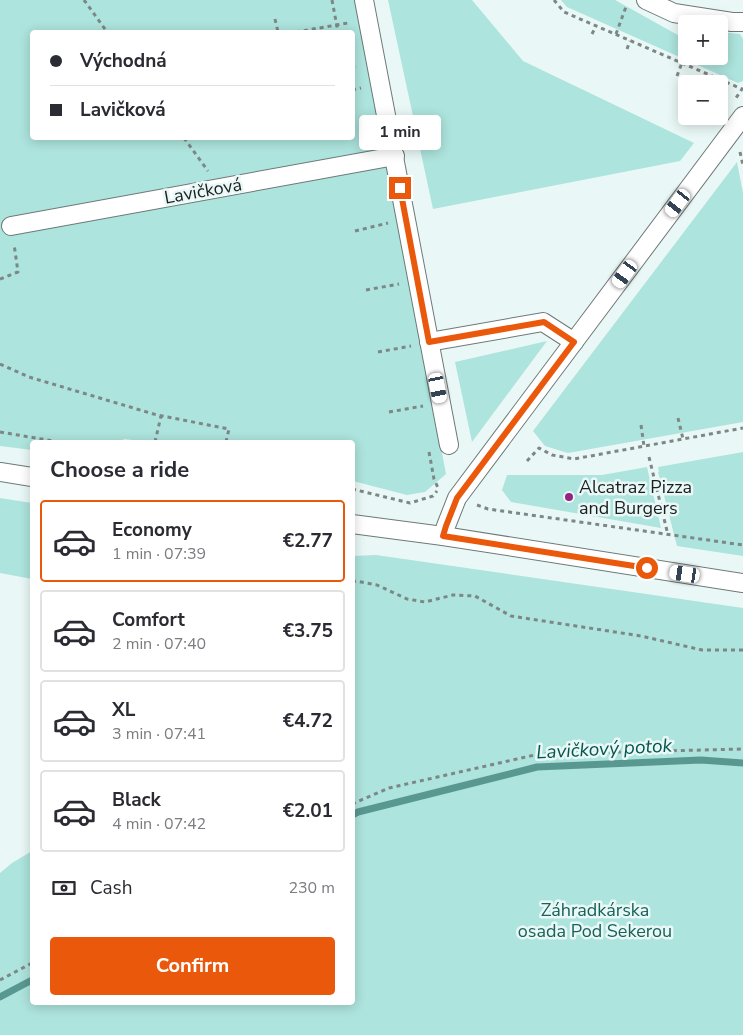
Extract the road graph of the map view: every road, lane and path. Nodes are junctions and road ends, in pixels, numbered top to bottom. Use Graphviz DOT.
graph roads {
  1 [pos="84,0"];
  2 [pos="332,0"];
  3 [pos="364,0"];
  4 [pos="554,0"];
  5 [pos="629,0"];
  6 [pos="646,0"];
  7 [pos="276,19"];
  8 [pos="368,19"];
  9 [pos="743,22"];
  10 [pos="337,25"];
  11 [pos="596,26"];
  12 [pos="106,30"];
  13 [pos="278,30"];
  14 [pos="308,30"];
  15 [pos="338,30"];
  16 [pos="592,34"];
  17 [pos="616,34"];
  18 [pos="630,41"];
  19 [pos="627,49"];
  20 [pos="678,62"];
  21 [pos="682,65"];
  22 [pos="684,65"];
  23 [pos="677,76"];
  24 [pos="737,111"];
  25 [pos="185,140"];
  26 [pos="395,156"];
  27 [pos="220,188"];
  28 [pos="406,220"];
  29 [pos="11,226"];
  30 [pos="355,230"];
  31 [pos="0,279"];
  32 [pos="417,280"];
  33 [pos="366,290"];
  34 [pos="429,342"];
  35 [pos="574,342"];
  36 [pos="378,352"];
  37 [pos="0,364"];
  38 [pos="440,403"];
  39 [pos="389,412"];
  40 [pos="161,416"];
  41 [pos="678,418"];
  42 [pos="641,425"];
  43 [pos="743,428"];
  44 [pos="0,432"];
  45 [pos="683,439"];
  46 [pos="47,440"];
  47 [pos="155,440"];
  48 [pos="226,440"];
  49 [pos="449,445"];
  50 [pos="644,446"];
  51 [pos="649,457"];
  52 [pos="527,461"];
  53 [pos="0,472"];
  54 [pos="30,477"];
  55 [pos="444,482"];
  56 [pos="438,489"];
  57 [pos="355,490"];
  58 [pos="457,498"];
  59 [pos="355,524"];
  60 [pos="668,535"];
  61 [pos="443,536"];
  62 [pos="743,545"];
  63 [pos="355,581"];
  64 [pos="743,583"];
  65 [pos="743,650"];
  66 [pos="743,749"];
  67 [pos="355,803"];
  68 [pos="30,964"];
  69 [pos="0,980"];
  1 -- 12 [label="path"];
  2 -- 10 [label="path"];
  3 -- 8 [label="street"];
  4 -- 11 [label="path"];
  5 -- 17 [label="path"];
  6 -- 9 [label="street"];
  7 -- 13 [label="path"];
  8 -- 10 [label="path"];
  8 -- 26 [label="street"];
  10 -- 14 [label="path"];
  10 -- 15 [label="path"];
  11 -- 16 [label="path"];
  11 -- 17 [label="path"];
  17 -- 18 [label="path"];
  18 -- 19 [label="path"];
  18 -- 20 [label="path"];
  21 -- 23 [label="path"];
  22 -- 24 [label="path"];
  24 -- 35 [label="street"];
  25 -- 27 [label="path"];
  26 -- 27 [label="street, Lavičková"];
  26 -- 28 [label="street"];
  27 -- 29 [label="street, Lavičková"];
  28 -- 30 [label="path"];
  28 -- 32 [label="street"];
  29 -- 31 [label="path"];
  32 -- 33 [label="path"];
  32 -- 34 [label="street"];
  34 -- 35 [label="street"];
  34 -- 36 [label="path"];
  34 -- 38 [label="street"];
  35 -- 58 [label="street"];
  37 -- 40 [label="path"];
  38 -- 39 [label="path"];
  38 -- 49 [label="street"];
  40 -- 47 [label="path"];
  40 -- 48 [label="path"];
  41 -- 45 [label="path"];
  42 -- 50 [label="path"];
  43 -- 45 [label="path"];
  44 -- 46 [label="path"];
  45 -- 50 [label="path"];
  50 -- 52 [label="path"];
  51 -- 60 [label="path"];
  53 -- 54 [label="street"];
  55 -- 56 [label="path"];
  56 -- 57 [label="path"];
  56 -- 58 [label="path"];
  58 -- 60 [label="path"];
  58 -- 61 [label="street"];
  59 -- 61 [label="street"];
  60 -- 62 [label="path"];
  61 -- 64 [label="street"];
  63 -- 65 [label="path"];
  66 -- 67 [label="path"];
  68 -- 69 [label="path"];
}
